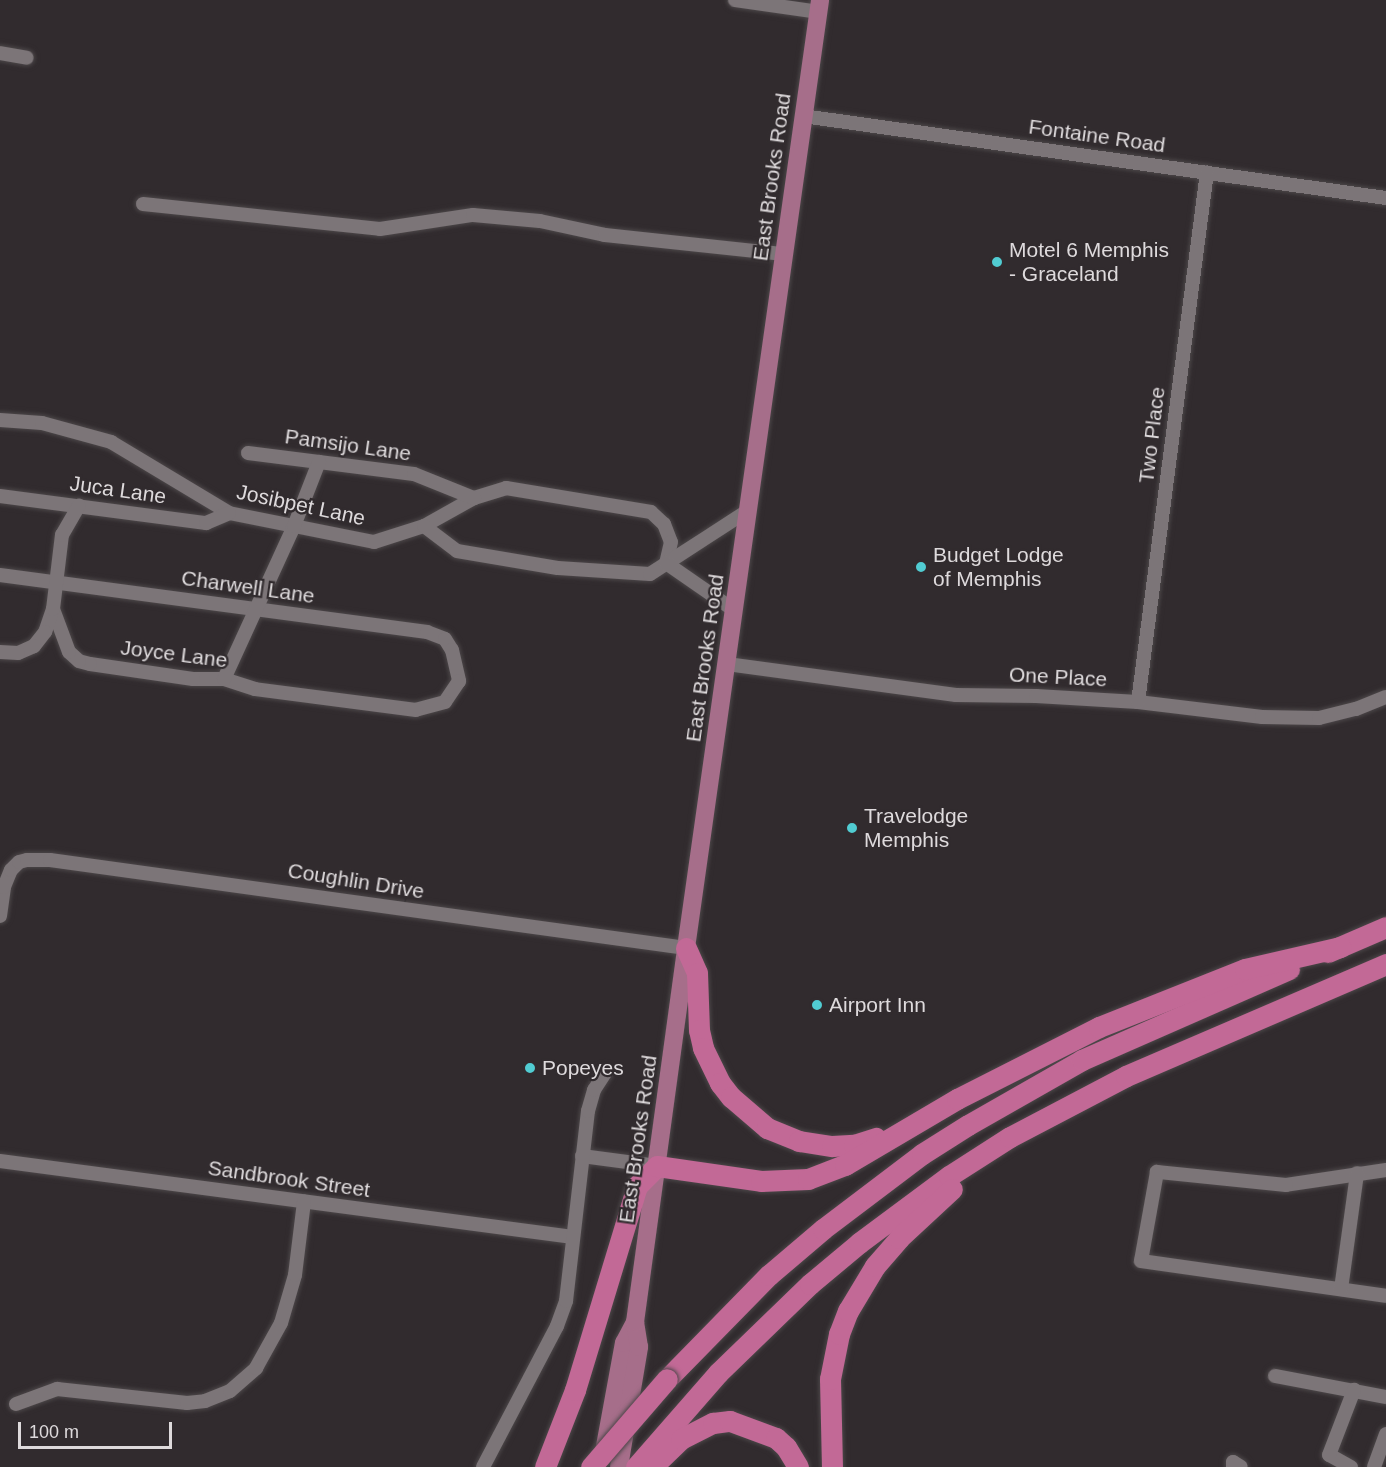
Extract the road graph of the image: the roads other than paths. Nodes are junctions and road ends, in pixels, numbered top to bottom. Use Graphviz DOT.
graph roads {
  1 [pos="735,0"];
  2 [pos="820,6"];
  3 [pos="0,53"];
  4 [pos="27,58"];
  5 [pos="803,116"];
  6 [pos="1207,172"];
  7 [pos="1386,198"];
  8 [pos="143,204"];
  9 [pos="784,254"];
  10 [pos="0,420"];
  11 [pos="248,453"];
  12 [pos="319,462"];
  13 [pos="0,496"];
  14 [pos="474,498"];
  15 [pos="79,505"];
  16 [pos="748,510"];
  17 [pos="229,513"];
  18 [pos="294,526"];
  19 [pos="424,526"];
  20 [pos="666,563"];
  21 [pos="0,575"];
  22 [pos="55,582"];
  23 [pos="53,609"];
  24 [pos="256,609"];
  25 [pos="734,610"];
  26 [pos="0,652"];
  27 [pos="727,664"];
  28 [pos="224,679"];
  29 [pos="459,681"];
  30 [pos="1385,693"];
  31 [pos="1138,702"];
  32 [pos="0,916"];
  33 [pos="1386,927"];
  34 [pos="1340,947"];
  35 [pos="686,948"];
  36 [pos="1386,964"];
  37 [pos="605,1073"];
  38 [pos="913,1123"];
  39 [pos="1010,1137"];
  40 [pos="582,1156"];
  41 [pos="0,1161"];
  42 [pos="657,1166"];
  43 [pos="1386,1170"];
  44 [pos="1358,1173"];
  45 [pos="304,1202"];
  46 [pos="573,1237"];
  47 [pos="1341,1289"];
  48 [pos="1386,1296"];
  49 [pos="635,1322"];
  50 [pos="1275,1376"];
  51 [pos="1354,1390"];
  52 [pos="1386,1397"];
  53 [pos="16,1404"];
  54 [pos="1385,1438"];
  55 [pos="483,1467"];
  56 [pos="545,1467"];
  57 [pos="591,1467"];
  58 [pos="601,1467"];
  59 [pos="619,1467"];
  60 [pos="636,1467"];
  61 [pos="652,1467"];
  62 [pos="798,1467"];
  63 [pos="832,1467"];
  64 [pos="1233,1467"];
  65 [pos="1241,1467"];
  66 [pos="1351,1467"];
  67 [pos="1374,1467"];
  1 -- 2 [label="street"];
  2 -- 5 [label="main road, East Brooks Road"];
  3 -- 4 [label="street"];
  5 -- 6 [label="street, Fontaine Road"];
  5 -- 9 [label="main road, East Brooks Road"];
  6 -- 7 [label="street, Fontaine Road"];
  6 -- 31 [label="street, Two Place"];
  8 -- 9 [label="street"];
  9 -- 16 [label="main road, East Brooks Road"];
  10 -- 17 [label="street, Josibpet Lane"];
  11 -- 12 [label="street, Pamsijo Lane"];
  12 -- 14 [label="street, Pamsijo Lane"];
  12 -- 18 [label="street"];
  13 -- 15 [label="street, Juca Lane"];
  14 -- 19 [label="street, Josibpet Lane"];
  14 -- 20 [label="street, Josibpet Lane"];
  15 -- 17 [label="street, Juca Lane"];
  15 -- 22 [label="street"];
  16 -- 20 [label="street"];
  16 -- 25 [label="main road, East Brooks Road"];
  17 -- 18 [label="street, Josibpet Lane"];
  18 -- 19 [label="street, Josibpet Lane"];
  18 -- 24 [label="street"];
  19 -- 20 [label="street"];
  20 -- 25 [label="street"];
  21 -- 22 [label="street, Charwell Lane"];
  22 -- 23 [label="street"];
  22 -- 24 [label="street, Charwell Lane"];
  23 -- 26 [label="street"];
  23 -- 28 [label="street, Joyce Lane"];
  24 -- 28 [label="street"];
  24 -- 29 [label="street, Charwell Lane"];
  25 -- 27 [label="main road, East Brooks Road"];
  27 -- 31 [label="street, One Place"];
  27 -- 35 [label="main road, East Brooks Road"];
  28 -- 29 [label="street, Joyce Lane"];
  30 -- 31 [label="street, One Place"];
  32 -- 35 [label="street, Coughlin Drive"];
  33 -- 34 [label="highway"];
  34 -- 38 [label="highway"];
  34 -- 57 [label="highway, bridge"];
  35 -- 38 [label="highway"];
  35 -- 42 [label="main road, East Brooks Road"];
  36 -- 39 [label="highway"];
  37 -- 40 [label="street"];
  38 -- 42 [label="highway"];
  39 -- 60 [label="highway"];
  39 -- 63 [label="highway"];
  40 -- 42 [label="street"];
  40 -- 46 [label="street"];
  41 -- 45 [label="street, Sandbrook Street"];
  42 -- 49 [label="main road, East Brooks Road"];
  42 -- 56 [label="highway"];
  43 -- 44 [label="street"];
  44 -- 47 [label="street"];
  44 -- 47 [label="street"];
  45 -- 46 [label="street, Sandbrook Street"];
  45 -- 53 [label="street"];
  46 -- 55 [label="street"];
  47 -- 48 [label="street"];
  49 -- 58 [label="main road, East Brooks Road"];
  49 -- 59 [label="main road, East Brooks Road"];
  50 -- 51 [label="street"];
  51 -- 52 [label="street"];
  51 -- 66 [label="street"];
  54 -- 67 [label="street"];
  61 -- 62 [label="highway"];
  64 -- 65 [label="street"];
}
